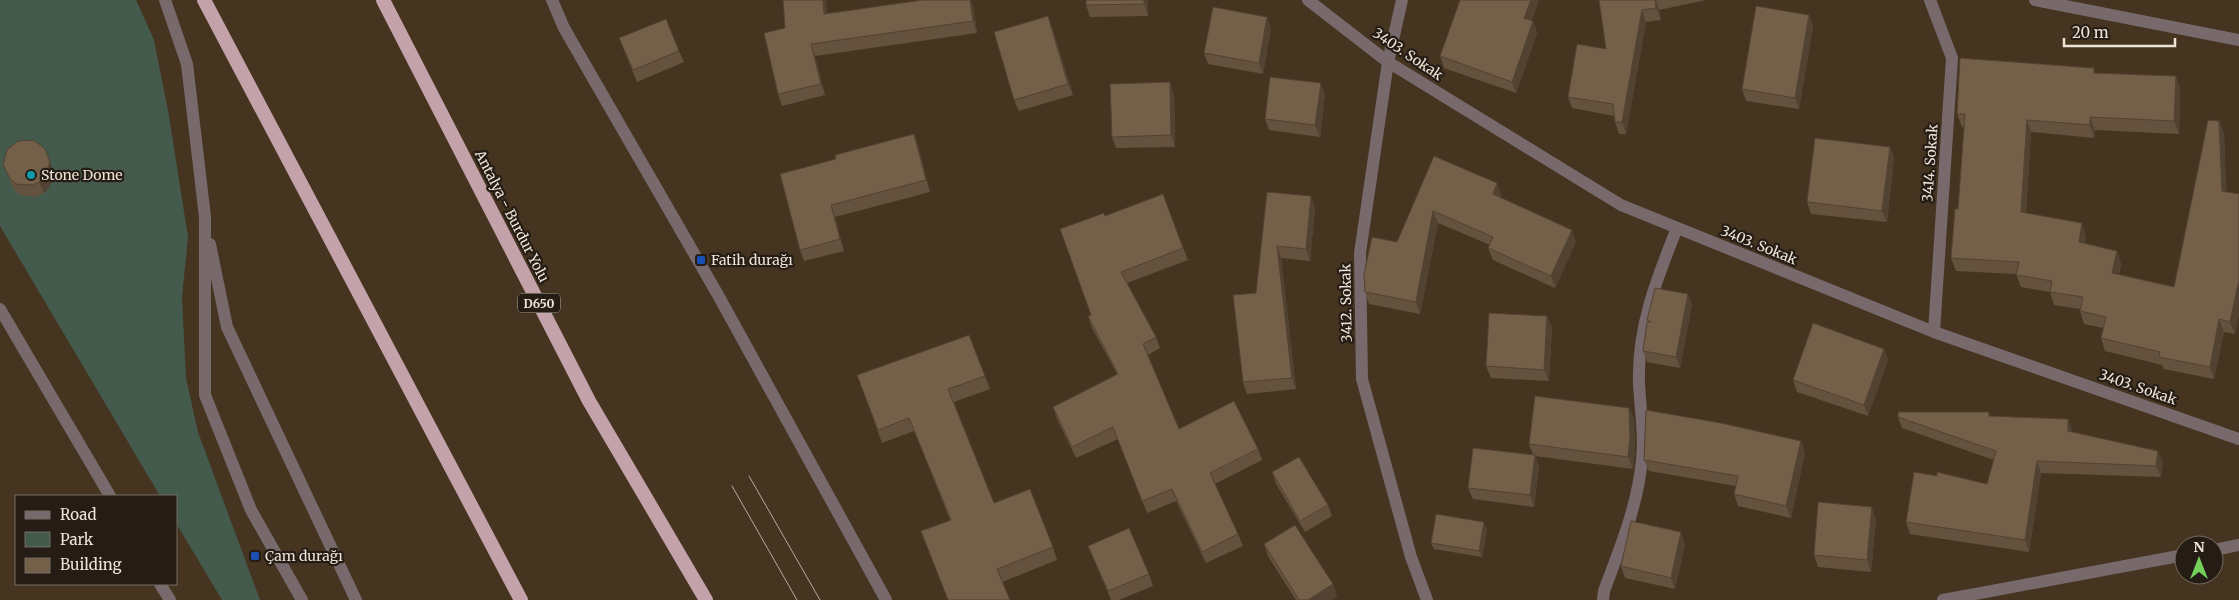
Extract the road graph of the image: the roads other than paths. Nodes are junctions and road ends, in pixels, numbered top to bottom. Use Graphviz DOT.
graph roads {
  1 [pos="165,0"];
  2 [pos="204,0"];
  3 [pos="383,0"];
  4 [pos="552,0"];
  5 [pos="1308,0"];
  6 [pos="1402,0"];
  7 [pos="1930,0"];
  8 [pos="2035,0"];
  9 [pos="2239,40"];
  10 [pos="1388,62"];
  11 [pos="205,217"];
  12 [pos="1677,228"];
  13 [pos="0,309"];
  14 [pos="1934,332"];
  15 [pos="2239,438"];
  16 [pos="109,495"];
  17 [pos="2239,545"];
  18 [pos="2224,548"];
  19 [pos="2174,557"];
  20 [pos="161,585"];
  21 [pos="170,600"];
  22 [pos="302,600"];
  23 [pos="356,600"];
  24 [pos="521,600"];
  25 [pos="706,600"];
  26 [pos="886,600"];
  27 [pos="1427,600"];
  28 [pos="1603,600"];
  29 [pos="1943,600"];
  1 -- 11 [label="street"];
  2 -- 24 [label="highway"];
  3 -- 25 [label="highway, Antalya - Burdur Yolu / D650"];
  4 -- 26 [label="street"];
  5 -- 10 [label="street, 3403. Sokak"];
  6 -- 10 [label="street, 3412. Sokak"];
  7 -- 14 [label="street, 3414. Sokak"];
  8 -- 9 [label="street"];
  10 -- 12 [label="street, 3403. Sokak"];
  10 -- 27 [label="street, 3412. Sokak"];
  11 -- 22 [label="street"];
  11 -- 23 [label="street"];
  12 -- 14 [label="street, 3403. Sokak"];
  12 -- 28 [label="street"];
  13 -- 16 [label="street"];
  14 -- 15 [label="street, 3403. Sokak"];
  17 -- 18 [label="street"];
  19 -- 29 [label="street"];
  20 -- 21 [label="street"];
}
